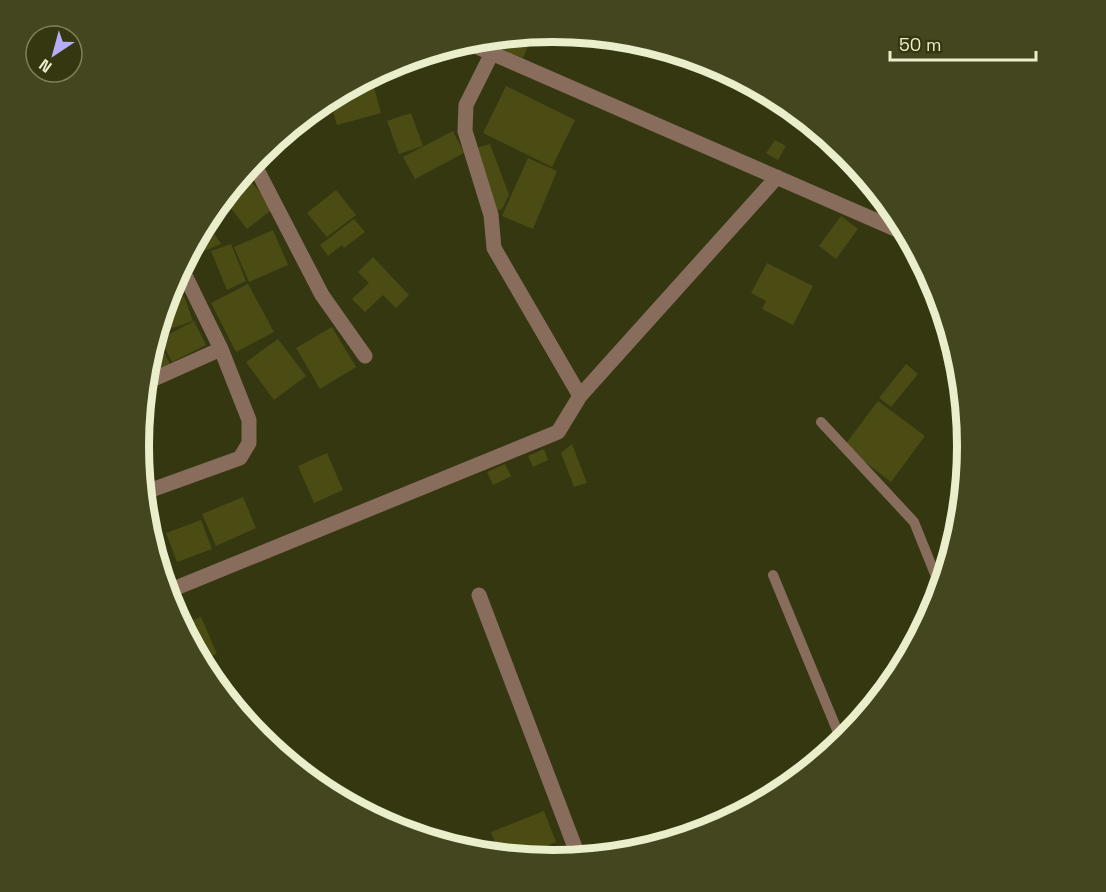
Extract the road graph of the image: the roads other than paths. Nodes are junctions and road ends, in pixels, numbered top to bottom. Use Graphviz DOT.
graph roads {
  1 [pos="481,49"];
  2 [pos="492,53"];
  3 [pos="257,171"];
  4 [pos="777,177"];
  5 [pos="893,228"];
  6 [pos="186,278"];
  7 [pos="221,349"];
  8 [pos="366,356"];
  9 [pos="155,379"];
  10 [pos="580,396"];
  11 [pos="821,422"];
  12 [pos="151,490"];
  13 [pos="773,575"];
  14 [pos="936,576"];
  15 [pos="175,588"];
  16 [pos="479,595"];
  17 [pos="838,733"];
  18 [pos="576,849"];
  1 -- 2 [label="street"];
  2 -- 4 [label="street"];
  2 -- 10 [label="street"];
  3 -- 8 [label="street"];
  4 -- 5 [label="street"];
  4 -- 10 [label="street"];
  6 -- 7 [label="street"];
  7 -- 9 [label="street"];
  7 -- 12 [label="street"];
  10 -- 15 [label="street"];
  11 -- 14 [label="lane"];
  13 -- 17 [label="lane"];
  16 -- 18 [label="street"];
}
